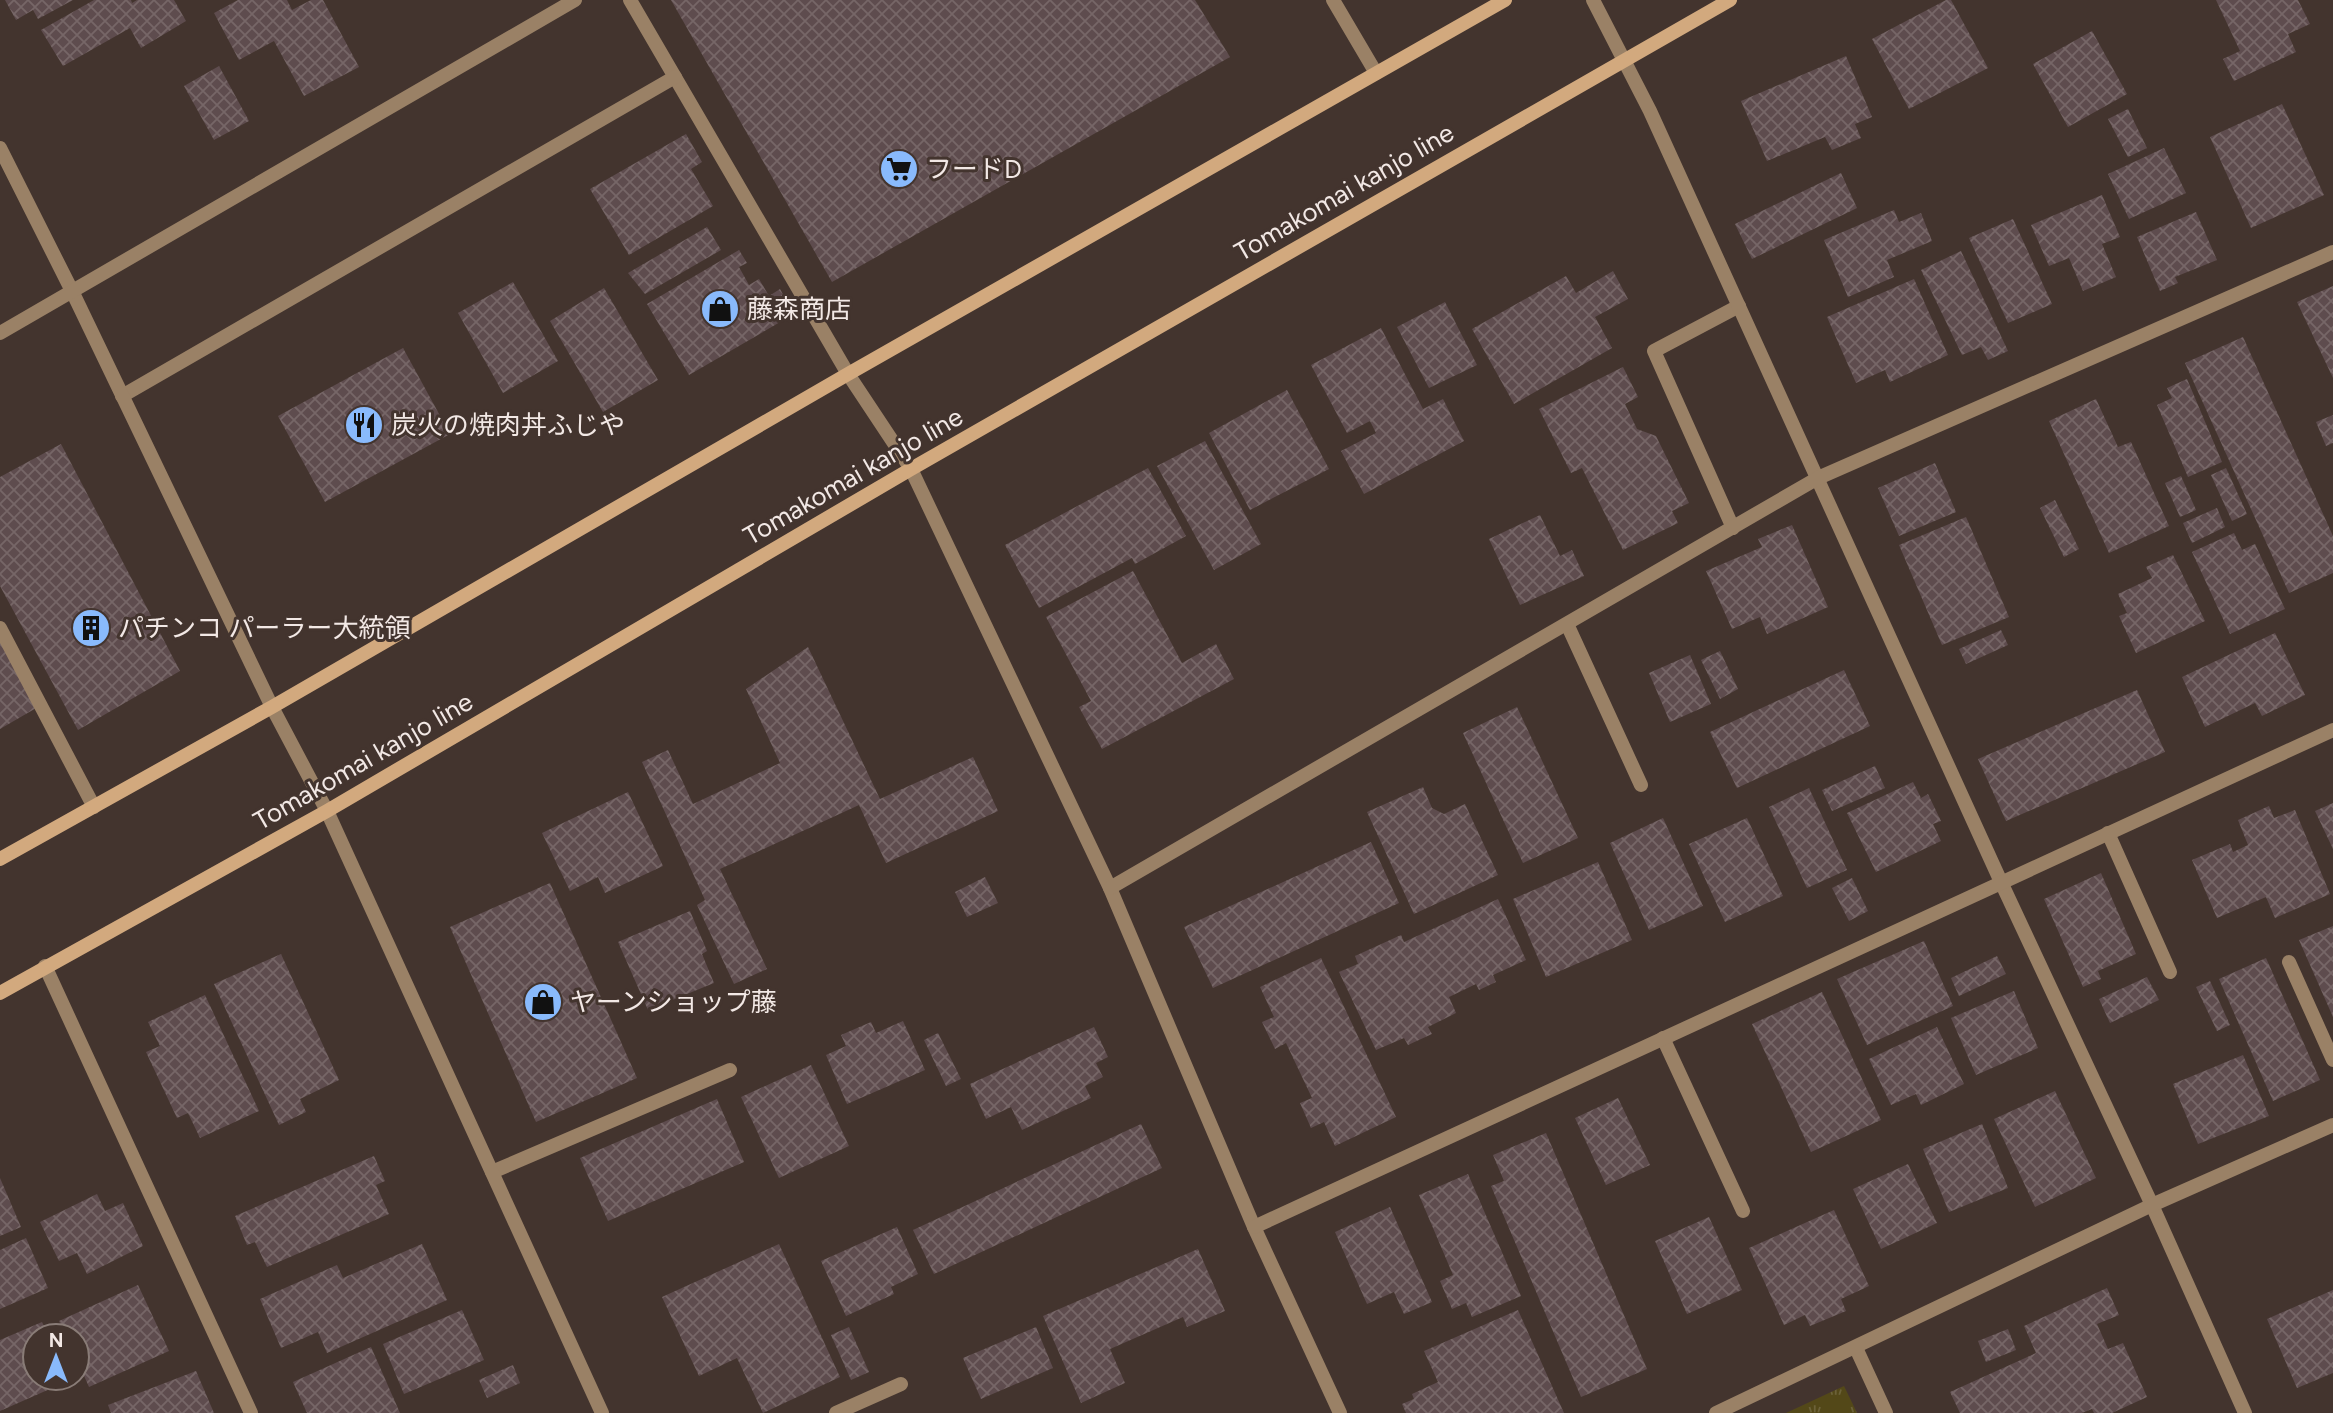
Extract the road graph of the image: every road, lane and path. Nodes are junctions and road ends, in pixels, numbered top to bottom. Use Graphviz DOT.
graph roads {
  1 [pos="575,0"];
  2 [pos="630,0"];
  3 [pos="1333,0"];
  4 [pos="1505,0"];
  5 [pos="1593,0"];
  6 [pos="1730,0"];
  7 [pos="1625,60"];
  8 [pos="1376,73"];
  9 [pos="675,76"];
  10 [pos="0,148"];
  11 [pos="2333,252"];
  12 [pos="72,291"];
  13 [pos="1739,306"];
  14 [pos="0,332"];
  15 [pos="848,374"];
  16 [pos="122,396"];
  17 [pos="911,469"];
  18 [pos="1818,478"];
  19 [pos="1733,528"];
  20 [pos="1567,624"];
  21 [pos="0,628"];
  22 [pos="272,707"];
  23 [pos="2333,730"];
  24 [pos="1641,785"];
  25 [pos="94,807"];
  26 [pos="327,811"];
  27 [pos="2108,832"];
  28 [pos="0,859"];
  29 [pos="2001,882"];
  30 [pos="1110,888"];
  31 [pos="2289,962"];
  32 [pos="45,966"];
  33 [pos="2170,972"];
  34 [pos="0,993"];
  35 [pos="1663,1038"];
  36 [pos="2333,1060"];
  37 [pos="730,1070"];
  38 [pos="2333,1125"];
  39 [pos="492,1171"];
  40 [pos="2152,1205"];
  41 [pos="1743,1210"];
  42 [pos="1254,1227"];
  43 [pos="1856,1348"];
  44 [pos="901,1384"];
  45 [pos="251,1413"];
  46 [pos="602,1413"];
  47 [pos="836,1413"];
  48 [pos="1340,1413"];
  49 [pos="1716,1413"];
  50 [pos="1886,1413"];
  51 [pos="2245,1413"];
  1 -- 12 [label="street"];
  2 -- 9 [label="street"];
  3 -- 8 [label="street"];
  4 -- 8 [label="main road"];
  5 -- 7 [label="street"];
  6 -- 7 [label="main road, Tomakomai kanjo line"];
  7 -- 13 [label="street"];
  7 -- 17 [label="main road, Tomakomai kanjo line"];
  8 -- 15 [label="main road"];
  9 -- 15 [label="street"];
  9 -- 16 [label="street"];
  10 -- 12 [label="street"];
  11 -- 18 [label="street"];
  12 -- 14 [label="street"];
  12 -- 16 [label="street"];
  13 -- 18 [label="street"];
  13 -- 19 [label="street"];
  15 -- 17 [label="street"];
  15 -- 22 [label="main road"];
  16 -- 22 [label="street"];
  17 -- 26 [label="main road, Tomakomai kanjo line"];
  17 -- 30 [label="street"];
  18 -- 19 [label="street"];
  18 -- 29 [label="street"];
  19 -- 20 [label="street"];
  20 -- 24 [label="street"];
  20 -- 30 [label="street"];
  21 -- 25 [label="street"];
  22 -- 25 [label="main road"];
  22 -- 26 [label="street"];
  23 -- 27 [label="street"];
  25 -- 28 [label="main road"];
  26 -- 32 [label="main road, Tomakomai kanjo line"];
  26 -- 39 [label="street"];
  27 -- 29 [label="street"];
  27 -- 33 [label="street"];
  29 -- 35 [label="street"];
  29 -- 40 [label="street"];
  30 -- 42 [label="street"];
  31 -- 36 [label="street"];
  32 -- 34 [label="main road, Tomakomai kanjo line"];
  32 -- 45 [label="street"];
  35 -- 41 [label="street"];
  35 -- 42 [label="street"];
  37 -- 39 [label="street"];
  38 -- 40 [label="street"];
  39 -- 46 [label="street"];
  40 -- 43 [label="street"];
  40 -- 51 [label="street"];
  42 -- 48 [label="street"];
  43 -- 49 [label="street"];
  43 -- 50 [label="street"];
  44 -- 47 [label="street"];
}
